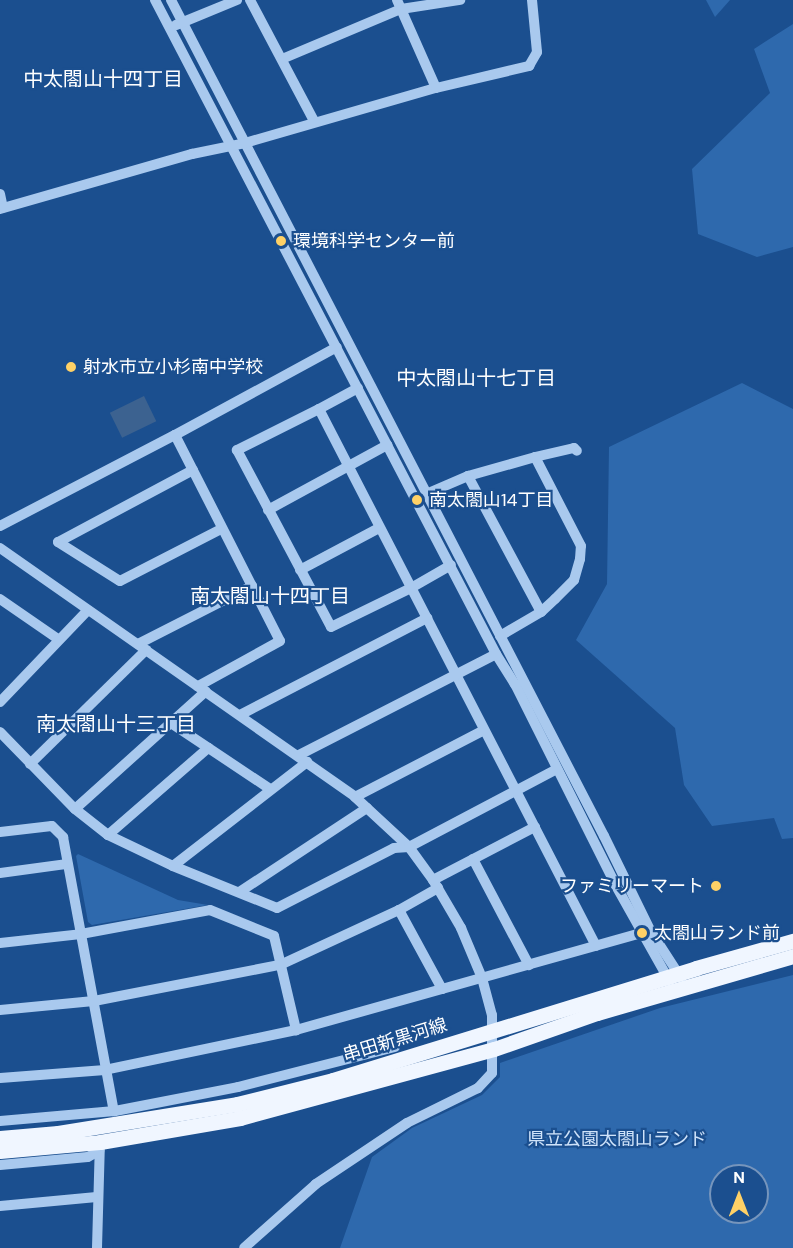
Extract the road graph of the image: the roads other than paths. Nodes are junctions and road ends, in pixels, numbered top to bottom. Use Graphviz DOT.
graph roads {
  1 [pos="155,0"];
  2 [pos="171,0"];
  3 [pos="237,0"];
  4 [pos="250,0"];
  5 [pos="460,0"];
  6 [pos="532,0"];
  7 [pos="399,4"];
  8 [pos="182,23"];
  9 [pos="170,27"];
  10 [pos="282,59"];
  11 [pos="435,88"];
  12 [pos="314,121"];
  13 [pos="245,143"];
  14 [pos="232,144"];
  15 [pos="0,194"];
  16 [pos="2,209"];
  17 [pos="337,347"];
  18 [pos="358,388"];
  19 [pos="319,409"];
  20 [pos="176,435"];
  21 [pos="387,446"];
  22 [pos="577,451"];
  23 [pos="535,458"];
  24 [pos="349,467"];
  25 [pos="193,470"];
  26 [pos="468,476"];
  27 [pos="426,494"];
  28 [pos="268,510"];
  29 [pos="0,526"];
  30 [pos="379,528"];
  31 [pos="221,529"];
  32 [pos="0,549"];
  33 [pos="451,565"];
  34 [pos="300,570"];
  35 [pos="252,586"];
  36 [pos="411,588"];
  37 [pos="0,599"];
  38 [pos="88,610"];
  39 [pos="540,612"];
  40 [pos="427,618"];
  41 [pos="500,636"];
  42 [pos="58,639"];
  43 [pos="142,647"];
  44 [pos="496,654"];
  45 [pos="456,674"];
  46 [pos="202,689"];
  47 [pos="0,702"];
  48 [pos="240,716"];
  49 [pos="171,723"];
  50 [pos="484,730"];
  51 [pos="0,732"];
  52 [pos="208,748"];
  53 [pos="303,759"];
  54 [pos="30,764"];
  55 [pos="557,769"];
  56 [pos="270,789"];
  57 [pos="516,789"];
  58 [pos="355,797"];
  59 [pos="580,802"];
  60 [pos="367,808"];
  61 [pos="75,809"];
  62 [pos="535,827"];
  63 [pos="0,832"];
  64 [pos="108,835"];
  65 [pos="409,847"];
  66 [pos="473,859"];
  67 [pos="68,864"];
  68 [pos="173,866"];
  69 [pos="0,873"];
  70 [pos="435,884"];
  71 [pos="241,891"];
  72 [pos="399,910"];
  73 [pos="642,933"];
  74 [pos="81,934"];
  75 [pos="793,941"];
  76 [pos="0,943"];
  77 [pos="596,946"];
  78 [pos="793,956"];
  79 [pos="280,965"];
  80 [pos="529,965"];
  81 [pos="482,978"];
  82 [pos="676,982"];
  83 [pos="442,989"];
  84 [pos="94,1001"];
  85 [pos="0,1010"];
  86 [pos="296,1030"];
  87 [pos="493,1030"];
  88 [pos="394,1047"];
  89 [pos="494,1049"];
  90 [pos="105,1070"];
  91 [pos="0,1078"];
  92 [pos="114,1111"];
  93 [pos="0,1121"];
  94 [pos="0,1137"];
  95 [pos="99,1147"];
  96 [pos="0,1151"];
  97 [pos="0,1166"];
  98 [pos="97,1197"];
  99 [pos="0,1206"];
  100 [pos="97,1248"];
  101 [pos="244,1248"];
  1 -- 9 [label="street"];
  2 -- 8 [label="street"];
  3 -- 8 [label="street"];
  4 -- 10 [label="street"];
  5 -- 7 [label="street"];
  6 -- 11 [label="street"];
  7 -- 10 [label="street"];
  7 -- 11 [label="street"];
  8 -- 9 [label="street"];
  8 -- 13 [label="street"];
  9 -- 14 [label="street"];
  10 -- 12 [label="street"];
  11 -- 12 [label="street"];
  12 -- 13 [label="street"];
  13 -- 14 [label="street"];
  13 -- 27 [label="street"];
  14 -- 16 [label="street"];
  14 -- 17 [label="street"];
  15 -- 16 [label="street"];
  17 -- 18 [label="street"];
  17 -- 20 [label="street"];
  18 -- 19 [label="street"];
  18 -- 21 [label="street"];
  19 -- 24 [label="street"];
  19 -- 28 [label="street"];
  20 -- 25 [label="street"];
  20 -- 29 [label="street"];
  21 -- 24 [label="street"];
  21 -- 33 [label="street"];
  22 -- 23 [label="street"];
  23 -- 26 [label="street"];
  23 -- 39 [label="street"];
  24 -- 28 [label="street"];
  24 -- 30 [label="street"];
  25 -- 31 [label="street"];
  25 -- 31 [label="street"];
  26 -- 27 [label="street"];
  26 -- 39 [label="street"];
  27 -- 41 [label="street"];
  28 -- 34 [label="street"];
  30 -- 34 [label="street"];
  30 -- 36 [label="street"];
  31 -- 35 [label="street"];
  32 -- 38 [label="street"];
  33 -- 36 [label="street"];
  33 -- 44 [label="street"];
  34 -- 36 [label="street"];
  35 -- 43 [label="street"];
  35 -- 46 [label="street"];
  36 -- 40 [label="street"];
  37 -- 42 [label="street"];
  38 -- 42 [label="street"];
  38 -- 43 [label="street"];
  39 -- 41 [label="street"];
  40 -- 45 [label="street"];
  40 -- 48 [label="street"];
  41 -- 59 [label="street"];
  42 -- 47 [label="street"];
  43 -- 46 [label="street"];
  43 -- 54 [label="street"];
  44 -- 45 [label="street"];
  44 -- 55 [label="street"];
  45 -- 50 [label="street"];
  45 -- 53 [label="street"];
  46 -- 48 [label="street"];
  46 -- 49 [label="street"];
  48 -- 53 [label="street"];
  49 -- 52 [label="street"];
  49 -- 61 [label="street"];
  50 -- 57 [label="street"];
  50 -- 58 [label="street"];
  51 -- 54 [label="street"];
  52 -- 56 [label="street"];
  52 -- 64 [label="street"];
  53 -- 56 [label="street"];
  53 -- 58 [label="street"];
  54 -- 61 [label="street"];
  55 -- 57 [label="street"];
  55 -- 59 [label="street"];
  56 -- 68 [label="street"];
  57 -- 62 [label="street"];
  57 -- 65 [label="street"];
  58 -- 60 [label="street"];
  59 -- 73 [label="street"];
  59 -- 82 [label="street"];
  60 -- 65 [label="street"];
  60 -- 71 [label="street"];
  61 -- 64 [label="street"];
  62 -- 66 [label="street"];
  62 -- 77 [label="street"];
  63 -- 67 [label="street"];
  64 -- 68 [label="street"];
  65 -- 70 [label="street"];
  65 -- 71 [label="street"];
  66 -- 70 [label="street"];
  66 -- 80 [label="street"];
  67 -- 69 [label="street"];
  67 -- 74 [label="street"];
  68 -- 71 [label="street"];
  70 -- 72 [label="street"];
  70 -- 81 [label="street"];
  72 -- 79 [label="street"];
  72 -- 83 [label="street"];
  73 -- 77 [label="street"];
  73 -- 82 [label="street"];
  74 -- 76 [label="street"];
  74 -- 79 [label="street"];
  74 -- 84 [label="street"];
  75 -- 82 [label="main road, 串田新黒河線"];
  77 -- 80 [label="street"];
  78 -- 82 [label="main road, 串田新黒河線"];
  79 -- 84 [label="street"];
  79 -- 86 [label="street"];
  80 -- 81 [label="street"];
  81 -- 83 [label="street"];
  81 -- 87 [label="street"];
  82 -- 87 [label="main road, 串田新黒河線"];
  82 -- 89 [label="main road, 串田新黒河線"];
  83 -- 86 [label="street"];
  84 -- 85 [label="street"];
  84 -- 90 [label="street"];
  86 -- 90 [label="street"];
  87 -- 89 [label="street"];
  87 -- 94 [label="main road, 串田新黒河線"];
  88 -- 92 [label="street"];
  89 -- 95 [label="main road, 串田新黒河線"];
  89 -- 101 [label="street"];
  90 -- 91 [label="street"];
  90 -- 92 [label="street"];
  92 -- 93 [label="street"];
  95 -- 96 [label="main road, 串田新黒河線"];
  95 -- 97 [label="street"];
  95 -- 98 [label="street"];
  98 -- 99 [label="street"];
  98 -- 100 [label="street"];
}
